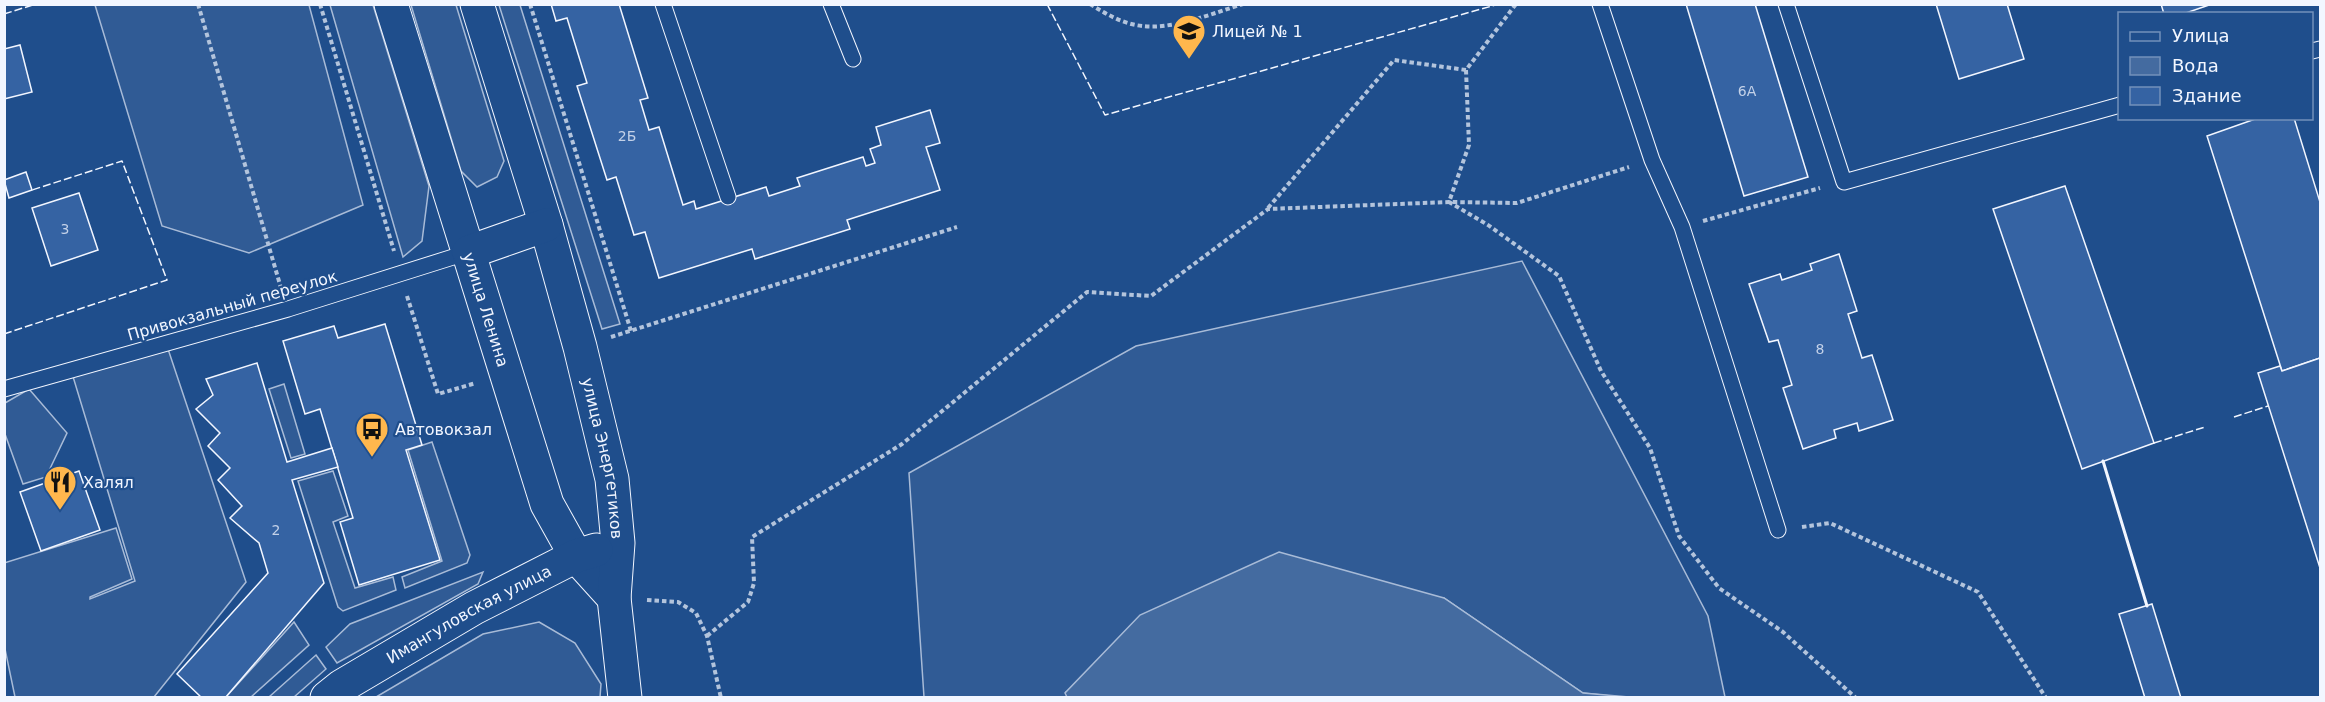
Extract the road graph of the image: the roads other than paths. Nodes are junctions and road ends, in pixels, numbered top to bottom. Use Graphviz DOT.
graph roads {
  1 [pos="391,4"];
  2 [pos="477,4"];
  3 [pos="663,4"];
  4 [pos="831,4"];
  5 [pos="1600,4"];
  6 [pos="1786,4"];
  7 [pos="853,59"];
  8 [pos="2118,106"];
  9 [pos="728,197"];
  10 [pos="546,225"];
  11 [pos="469,252"];
  12 [pos="4,389"];
  13 [pos="1778,530"];
  14 [pos="618,543"];
  15 [pos="576,556"];
  16 [pos="614,598"];
  17 [pos="327,698"];
  18 [pos="625,698"];
  1 -- 11 [label="main road, улица Ленина"];
  2 -- 10 [label="main road"];
  3 -- 9 [label="lane"];
  4 -- 7 [label="lane"];
  5 -- 13 [label="lane"];
  6 -- 8 [label="lane"];
  10 -- 11 [label="main road"];
  10 -- 14 [label="main road, улица Энергетиков"];
  11 -- 12 [label="lane, Привокзальный переулок"];
  11 -- 15 [label="main road, улица Ленина"];
  14 -- 15 [label="main road, Имангуловская улица"];
  14 -- 16 [label="main road, улица Энергетиков"];
  15 -- 16 [label="main road, улица Ленина"];
  15 -- 17 [label="main road, Имангуловская улица"];
  16 -- 18 [label="main road, улица Энергетиков"];
}
